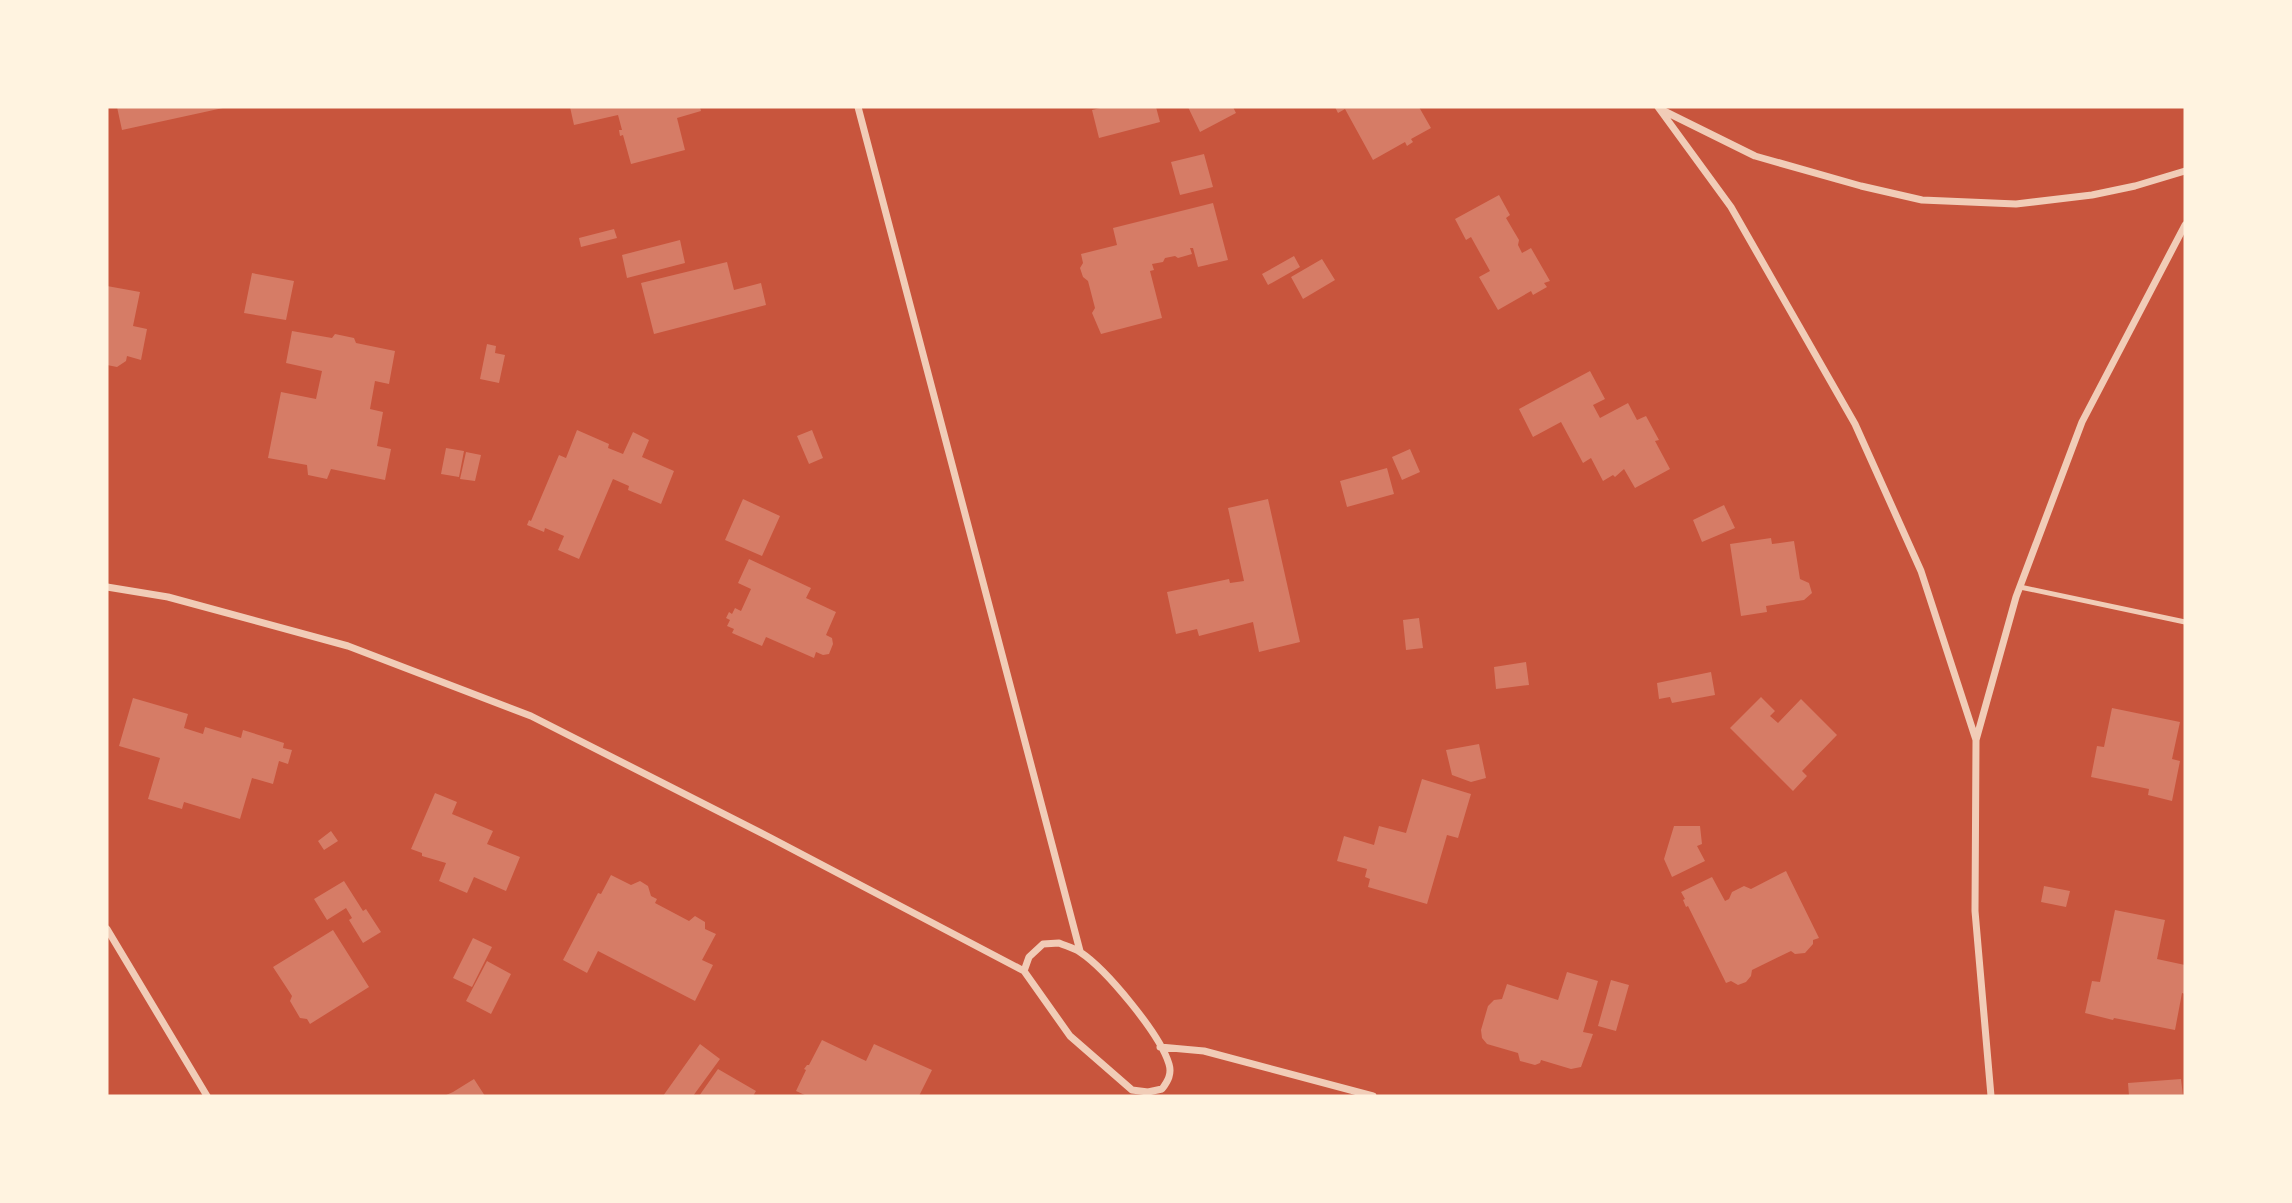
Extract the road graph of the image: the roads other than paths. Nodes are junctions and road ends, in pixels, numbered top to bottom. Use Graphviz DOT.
graph roads {
  1 [pos="858,107"];
  2 [pos="1659,108"];
  3 [pos="2185,171"];
  4 [pos="2185,225"];
  5 [pos="107,587"];
  6 [pos="2020,587"];
  7 [pos="2185,622"];
  8 [pos="1976,740"];
  9 [pos="107,929"];
  10 [pos="1080,951"];
  11 [pos="1024,971"];
  12 [pos="1160,1047"];
  13 [pos="1132,1093"];
  14 [pos="207,1096"];
  15 [pos="1373,1096"];
  16 [pos="1991,1096"];
  1 -- 10 [label="street"];
  2 -- 3 [label="street"];
  2 -- 8 [label="street"];
  4 -- 6 [label="street"];
  5 -- 11 [label="street"];
  6 -- 7 [label="lane"];
  6 -- 8 [label="street"];
  8 -- 16 [label="street"];
  9 -- 14 [label="street"];
  10 -- 11 [label="street"];
  10 -- 12 [label="street"];
  11 -- 13 [label="street"];
  12 -- 13 [label="street"];
  12 -- 15 [label="street"];
}
